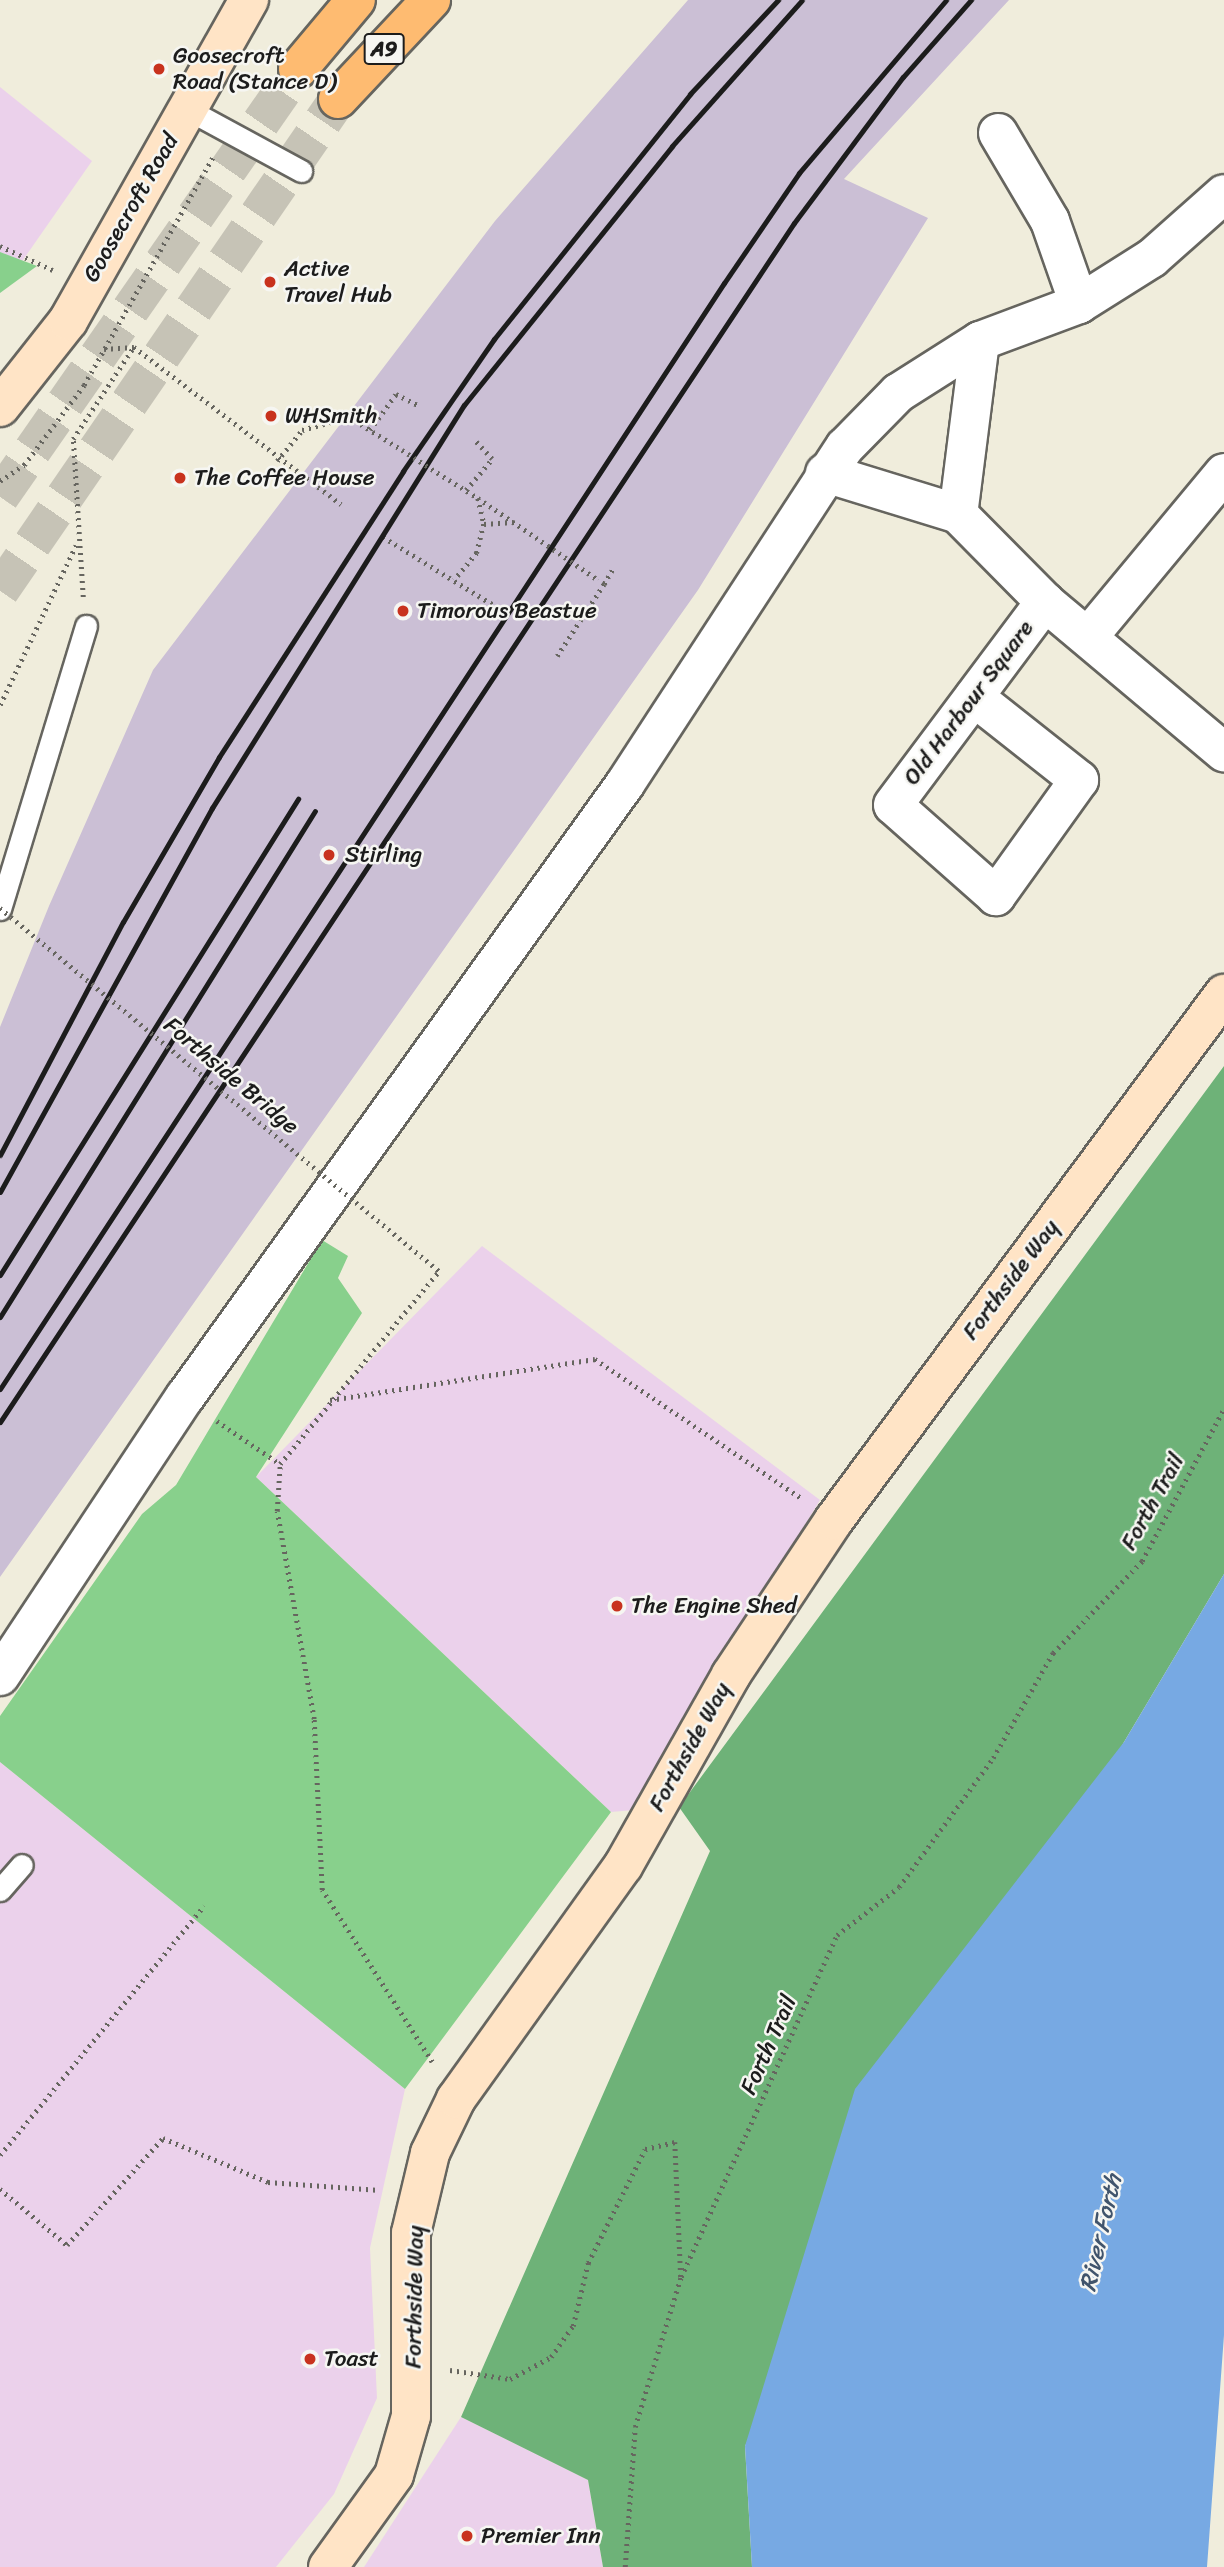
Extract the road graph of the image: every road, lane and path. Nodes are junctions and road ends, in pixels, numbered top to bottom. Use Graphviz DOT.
graph roads {
  1 [pos="249,0"];
  2 [pos="356,0"];
  3 [pos="431,0"];
  4 [pos="298,69"];
  5 [pos="338,99"];
  6 [pos="187,109"];
  7 [pos="998,132"];
  8 [pos="301,171"];
  9 [pos="1224,194"];
  10 [pos="0,246"];
  11 [pos="85,288"];
  12 [pos="1079,304"];
  13 [pos="979,341"];
  14 [pos="134,348"];
  15 [pos="105,349"];
  16 [pos="418,405"];
  17 [pos="0,407"];
  18 [pos="370,430"];
  19 [pos="475,441"];
  20 [pos="277,461"];
  21 [pos="825,473"];
  22 [pos="1222,479"];
  23 [pos="466,490"];
  24 [pos="478,498"];
  25 [pos="341,504"];
  26 [pos="958,514"];
  27 [pos="514,522"];
  28 [pos="484,524"];
  29 [pos="383,537"];
  30 [pos="76,544"];
  31 [pos="614,567"];
  32 [pos="454,580"];
  33 [pos="601,582"];
  34 [pos="1045,602"];
  35 [pos="500,609"];
  36 [pos="86,626"];
  37 [pos="1088,637"];
  38 [pos="557,656"];
  39 [pos="974,696"];
  40 [pos="0,705"];
  41 [pos="1224,752"];
  42 [pos="0,908"];
  43 [pos="1224,993"];
  44 [pos="185,1397"];
  45 [pos="329,1401"];
  46 [pos="1224,1409"];
  47 [pos="280,1464"];
  48 [pos="834,1520"];
  49 [pos="0,1676"];
  50 [pos="22,1865"];
  51 [pos="0,1890"];
  52 [pos="204,1906"];
  53 [pos="456,2099"];
  54 [pos="0,2155"];
  55 [pos="0,2189"];
  56 [pos="421,2193"];
  57 [pos="681,2277"];
  58 [pos="415,2365"];
  59 [pos="328,2567"];
  60 [pos="625,2567"];
  1 -- 6 [label="street, Goosecroft Road"];
  2 -- 4 [label="main road, A9"];
  3 -- 5 [label="main road, A9"];
  6 -- 8 [label="lane"];
  6 -- 11 [label="street, Goosecroft Road"];
  7 -- 12 [label="street"];
  9 -- 12 [label="street"];
  10 -- 11 [label="path"];
  11 -- 17 [label="street, Goosecroft Road"];
  12 -- 13 [label="street"];
  13 -- 21 [label="street"];
  13 -- 26 [label="street"];
  14 -- 15 [label="path"];
  14 -- 20 [label="path"];
  14 -- 30 [label="path"];
  16 -- 18 [label="path"];
  18 -- 20 [label="path"];
  18 -- 23 [label="path, bridge"];
  19 -- 23 [label="path"];
  20 -- 25 [label="path"];
  21 -- 26 [label="street"];
  21 -- 44 [label="street"];
  22 -- 37 [label="street"];
  23 -- 24 [label="path"];
  24 -- 27 [label="path, bridge"];
  24 -- 28 [label="path"];
  26 -- 34 [label="street"];
  27 -- 28 [label="path"];
  27 -- 33 [label="path, bridge"];
  28 -- 32 [label="path"];
  29 -- 32 [label="path"];
  30 -- 36 [label="path"];
  30 -- 40 [label="path"];
  31 -- 33 [label="path"];
  32 -- 35 [label="path"];
  33 -- 38 [label="path"];
  34 -- 37 [label="street"];
  34 -- 39 [label="street, Old Harbour Square"];
  36 -- 42 [label="lane"];
  37 -- 41 [label="street"];
  39 -- 39 [label="street, Old Harbour Square"];
  42 -- 45 [label="path, Forthside Bridge, bridge"];
  43 -- 48 [label="street, Forthside Way"];
  44 -- 47 [label="path"];
  44 -- 49 [label="street"];
  45 -- 47 [label="path"];
  45 -- 48 [label="path"];
  46 -- 57 [label="path, Forth Trail"];
  47 -- 53 [label="path"];
  48 -- 53 [label="street, Forthside Way"];
  50 -- 51 [label="lane"];
  52 -- 54 [label="path"];
  53 -- 56 [label="street, Forthside Way"];
  55 -- 56 [label="path"];
  56 -- 58 [label="street, Forthside Way"];
  57 -- 58 [label="path"];
  57 -- 60 [label="path"];
  58 -- 59 [label="street, Forthside Way"];
}
